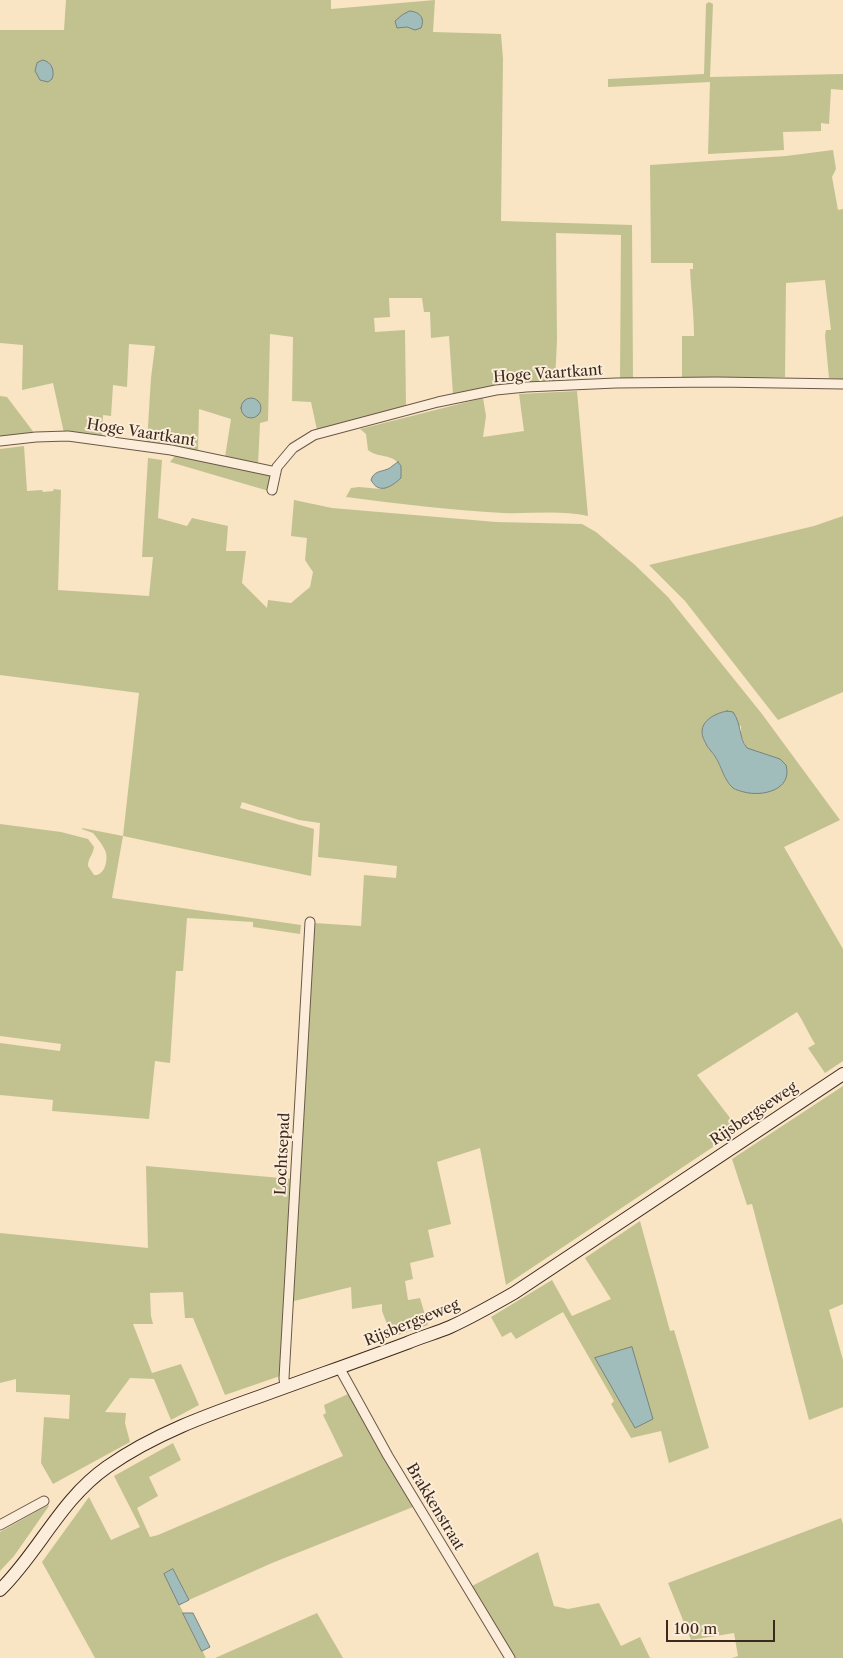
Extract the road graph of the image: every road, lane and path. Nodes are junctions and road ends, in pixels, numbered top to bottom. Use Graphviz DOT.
graph roads {
  1 [pos="843,384"];
  2 [pos="0,441"];
  3 [pos="276,472"];
  4 [pos="272,490"];
  5 [pos="310,922"];
  6 [pos="843,1074"];
  7 [pos="340,1368"];
  8 [pos="285,1387"];
  9 [pos="44,1501"];
  10 [pos="0,1525"];
  11 [pos="0,1590"];
  12 [pos="510,1658"];
  1 -- 3 [label="street, Hoge Vaartkant"];
  2 -- 3 [label="street, Hoge Vaartkant"];
  3 -- 4 [label="street, Hoge Vaartkant"];
  5 -- 8 [label="street, Lochtsepad"];
  6 -- 7 [label="main road, Rijsbergseweg"];
  7 -- 8 [label="main road, Rijsbergseweg"];
  7 -- 12 [label="street, Brakkenstraat"];
  8 -- 11 [label="main road, Rijsbergseweg"];
  9 -- 10 [label="street"];
}
